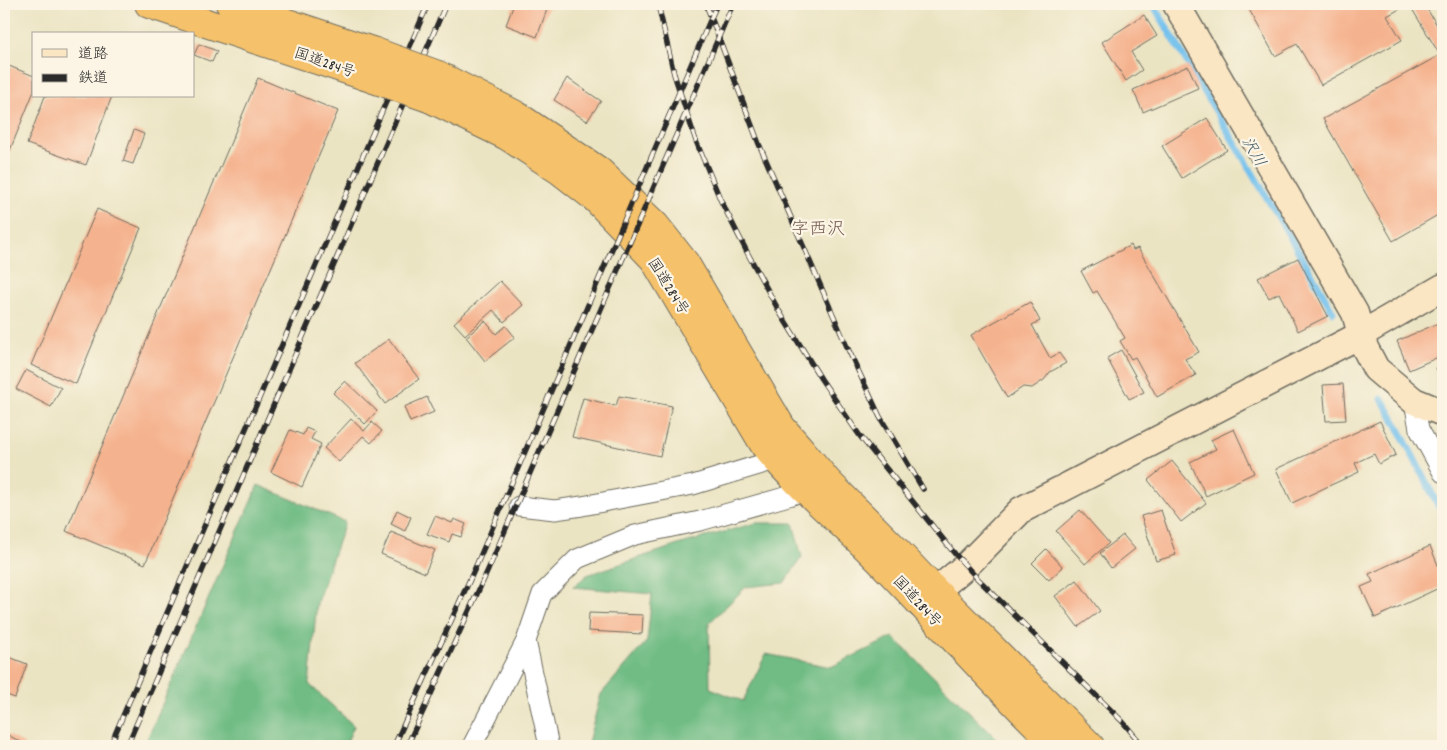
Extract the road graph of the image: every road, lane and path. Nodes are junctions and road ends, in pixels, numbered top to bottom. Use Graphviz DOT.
graph roads {
  1 [pos="148,4"];
  2 [pos="230,4"];
  3 [pos="1176,4"];
  4 [pos="370,64"];
  5 [pos="434,86"];
  6 [pos="1443,287"];
  7 [pos="1360,334"];
  8 [pos="1414,401"];
  9 [pos="1443,413"];
  10 [pos="803,452"];
  11 [pos="776,460"];
  12 [pos="1443,473"];
  13 [pos="816,486"];
  14 [pos="519,506"];
  15 [pos="927,597"];
  16 [pos="526,641"];
  17 [pos="1071,742"];
  18 [pos="472,746"];
  19 [pos="549,746"];
  1 -- 4 [label="highway, 国道284号"];
  2 -- 4 [label="highway, 国道284号"];
  3 -- 7 [label="street"];
  4 -- 5 [label="highway, 国道284号, bridge"];
  5 -- 10 [label="highway, 国道284号"];
  5 -- 11 [label="highway, 国道284号"];
  6 -- 7 [label="street"];
  7 -- 8 [label="street"];
  7 -- 15 [label="street"];
  8 -- 9 [label="street"];
  8 -- 12 [label="street"];
  10 -- 11 [label="street"];
  10 -- 13 [label="highway, 国道284号"];
  11 -- 13 [label="highway, 国道284号"];
  11 -- 14 [label="street"];
  13 -- 15 [label="highway, 国道284号"];
  13 -- 16 [label="street"];
  15 -- 17 [label="highway, 国道284号"];
  16 -- 18 [label="street"];
  16 -- 19 [label="street"];
}
